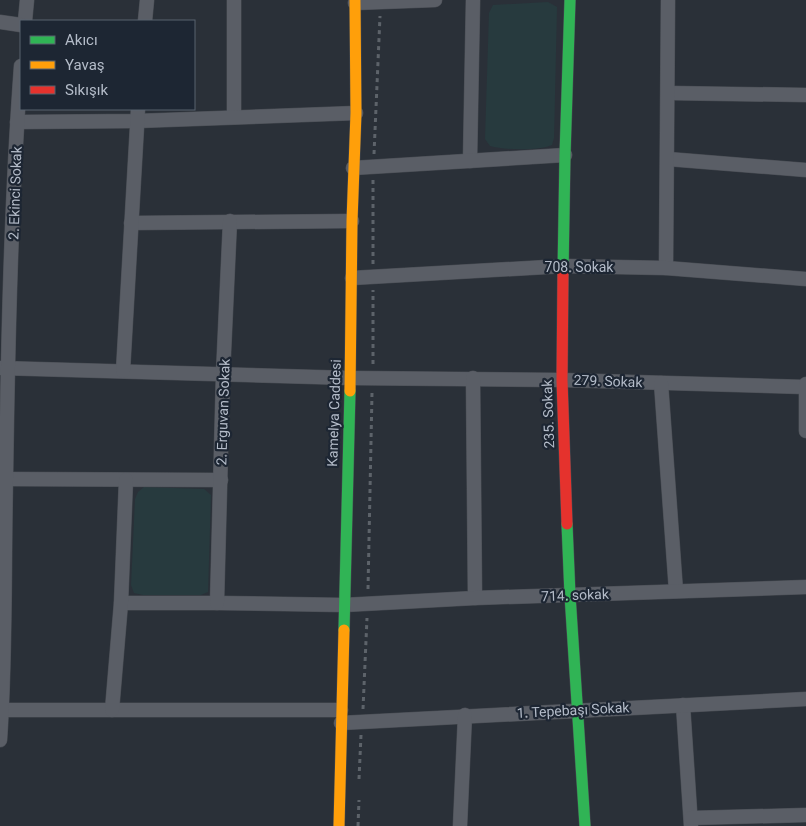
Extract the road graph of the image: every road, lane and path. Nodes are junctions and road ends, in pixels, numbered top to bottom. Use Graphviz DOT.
graph roads {
  1 [pos="27,0"];
  2 [pos="147,0"];
  3 [pos="234,0"];
  4 [pos="435,0"];
  5 [pos="473,0"];
  6 [pos="570,0"];
  7 [pos="668,0"];
  8 [pos="355,1"];
  9 [pos="380,2"];
  10 [pos="25,20"];
  11 [pos="145,20"];
  12 [pos="0,22"];
  13 [pos="20,25"];
  14 [pos="20,80"];
  15 [pos="668,93"];
  16 [pos="806,95"];
  17 [pos="356,113"];
  18 [pos="138,115"];
  19 [pos="234,117"];
  20 [pos="17,122"];
  21 [pos="566,155"];
  22 [pos="668,159"];
  23 [pos="470,161"];
  24 [pos="374,167"];
  25 [pos="353,168"];
  26 [pos="806,170"];
  27 [pos="230,221"];
  28 [pos="352,221"];
  29 [pos="131,223"];
  30 [pos="564,266"];
  31 [pos="666,268"];
  32 [pos="373,276"];
  33 [pos="352,278"];
  34 [pos="806,278"];
  35 [pos="4,368"];
  36 [pos="123,371"];
  37 [pos="223,374"];
  38 [pos="350,378"];
  39 [pos="372,378"];
  40 [pos="473,378"];
  41 [pos="562,380"];
  42 [pos="661,383"];
  43 [pos="806,385"];
  44 [pos="806,430"];
  45 [pos="3,480"];
  46 [pos="126,480"];
  47 [pos="221,480"];
  48 [pos="806,587"];
  49 [pos="676,592"];
  50 [pos="570,595"];
  51 [pos="474,598"];
  52 [pos="121,603"];
  53 [pos="217,603"];
  54 [pos="367,604"];
  55 [pos="2,605"];
  56 [pos="344,605"];
  57 [pos="2,647"];
  58 [pos="806,699"];
  59 [pos="683,706"];
  60 [pos="2,710"];
  61 [pos="112,710"];
  62 [pos="577,710"];
  63 [pos="465,715"];
  64 [pos="341,716"];
  65 [pos="362,722"];
  66 [pos="0,740"];
  67 [pos="359,783"];
  68 [pos="359,791"];
  69 [pos="806,815"];
  70 [pos="691,822"];
  71 [pos="339,826"];
  72 [pos="358,826"];
  73 [pos="460,826"];
  74 [pos="585,826"];
  1 -- 10 [label="street"];
  2 -- 11 [label="street"];
  3 -- 19 [label="street"];
  4 -- 9 [label="street"];
  5 -- 23 [label="street"];
  6 -- 21 [label="street, 235. Sokak"];
  7 -- 15 [label="street"];
  8 -- 9 [label="street"];
  8 -- 17 [label="street, Kamelya Caddesi"];
  9 -- 24 [label="path"];
  12 -- 13 [label="street"];
  14 -- 20 [label="street, 2. Ekinci Sokak"];
  15 -- 16 [label="street"];
  15 -- 22 [label="street"];
  17 -- 19 [label="street"];
  17 -- 25 [label="street, Kamelya Caddesi"];
  18 -- 19 [label="street"];
  18 -- 20 [label="street"];
  18 -- 29 [label="street"];
  20 -- 35 [label="street, 2. Ekinci Sokak"];
  21 -- 23 [label="street"];
  21 -- 30 [label="street, 235. Sokak"];
  22 -- 26 [label="street"];
  22 -- 31 [label="street"];
  23 -- 24 [label="street"];
  24 -- 25 [label="street"];
  24 -- 32 [label="path"];
  25 -- 28 [label="street, Kamelya Caddesi"];
  27 -- 28 [label="street"];
  27 -- 29 [label="street"];
  27 -- 37 [label="street, 2. Erguvan Sokak"];
  28 -- 33 [label="street, Kamelya Caddesi"];
  29 -- 36 [label="street"];
  30 -- 31 [label="street, 708. Sokak"];
  30 -- 32 [label="street, 708. Sokak"];
  30 -- 41 [label="street, 235. Sokak"];
  31 -- 34 [label="street, 708. Sokak"];
  32 -- 33 [label="street, 708. Sokak"];
  32 -- 39 [label="path"];
  33 -- 38 [label="street, Kamelya Caddesi"];
  35 -- 36 [label="street, 279. Sokak"];
  35 -- 45 [label="street, 2. Ekinci Sokak"];
  36 -- 37 [label="street, 279. Sokak"];
  37 -- 38 [label="street, 279. Sokak"];
  37 -- 47 [label="street, 2. Erguvan Sokak"];
  38 -- 39 [label="street, 279. Sokak"];
  38 -- 56 [label="street, Kamelya Caddesi"];
  39 -- 40 [label="street, 279. Sokak"];
  39 -- 54 [label="path"];
  40 -- 41 [label="street, 279. Sokak"];
  40 -- 51 [label="street"];
  41 -- 42 [label="street, 279. Sokak"];
  41 -- 50 [label="street, 235. Sokak"];
  42 -- 43 [label="street, 279. Sokak"];
  42 -- 49 [label="street"];
  43 -- 44 [label="street"];
  45 -- 46 [label="street"];
  45 -- 55 [label="street, 2. Ekinci Sokak"];
  46 -- 47 [label="street"];
  46 -- 52 [label="street"];
  47 -- 53 [label="street, 2. Erguvan Sokak"];
  48 -- 49 [label="street, 714. sokak"];
  49 -- 50 [label="street, 714. sokak"];
  50 -- 51 [label="street, 714. sokak"];
  50 -- 62 [label="street, 235. Sokak"];
  51 -- 54 [label="street, 714. sokak"];
  52 -- 53 [label="street, 714. sokak"];
  52 -- 61 [label="street"];
  53 -- 56 [label="street, 714. sokak"];
  54 -- 56 [label="street, 714. sokak"];
  54 -- 65 [label="path"];
  55 -- 57 [label="street, 2. Ekinci Sokak"];
  56 -- 64 [label="street, Kamelya Caddesi"];
  57 -- 60 [label="street, 2. Ekinci Sokak"];
  58 -- 59 [label="street, 1. Tepebaşı Sokak"];
  59 -- 62 [label="street, 1. Tepebaşı Sokak"];
  59 -- 70 [label="street"];
  60 -- 61 [label="street, 1. Tepebaşı Sokak"];
  60 -- 66 [label="street, 2. Ekinci Sokak"];
  61 -- 64 [label="street, 1. Tepebaşı Sokak"];
  62 -- 63 [label="street, 1. Tepebaşı Sokak"];
  62 -- 74 [label="street, 235. Sokak"];
  63 -- 65 [label="street, 1. Tepebaşı Sokak"];
  63 -- 73 [label="street"];
  64 -- 65 [label="street, 1. Tepebaşı Sokak"];
  64 -- 71 [label="street, Kamelya Caddesi"];
  65 -- 67 [label="path"];
  68 -- 72 [label="path"];
  69 -- 70 [label="street"];
}
